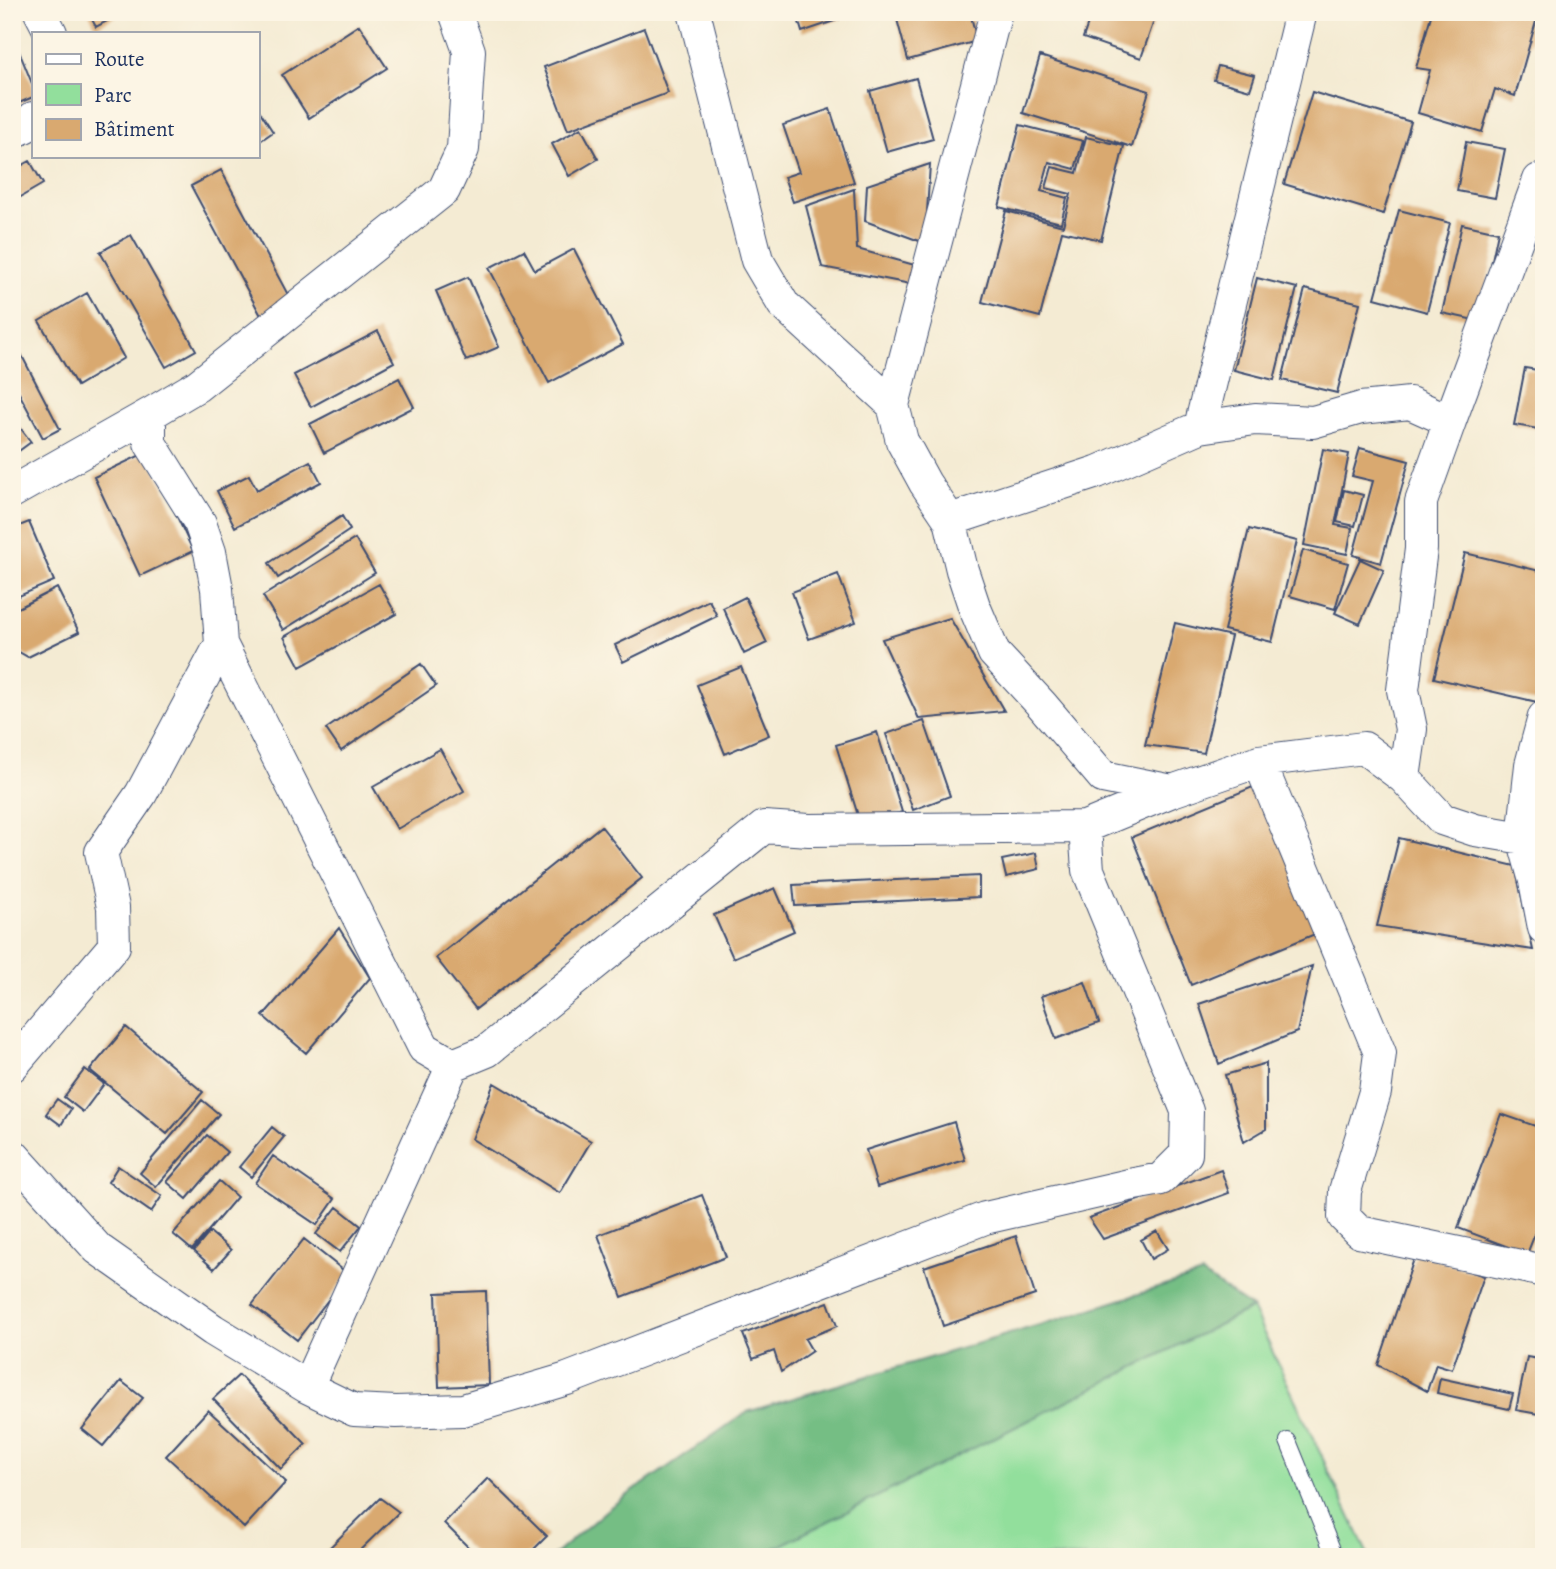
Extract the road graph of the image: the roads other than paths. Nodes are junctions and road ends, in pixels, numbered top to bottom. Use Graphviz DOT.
graph roads {
  1 [pos="40,12"];
  2 [pos="455,12"];
  3 [pos="694,12"];
  4 [pos="996,12"];
  5 [pos="1301,12"];
  6 [pos="50,32"];
  7 [pos="32,119"];
  8 [pos="12,133"];
  9 [pos="1539,180"];
  10 [pos="893,405"];
  11 [pos="150,414"];
  12 [pos="1450,421"];
  13 [pos="1200,427"];
  14 [pos="12,492"];
  15 [pos="950,520"];
  16 [pos="221,644"];
  17 [pos="1544,717"];
  18 [pos="1259,761"];
  19 [pos="1404,778"];
  20 [pos="1172,791"];
  21 [pos="1085,827"];
  22 [pos="1523,838"];
  23 [pos="1544,928"];
  24 [pos="453,1065"];
  25 [pos="12,1066"];
  26 [pos="12,1154"];
  27 [pos="1544,1271"];
  28 [pos="307,1387"];
  29 [pos="1288,1441"];
  30 [pos="1335,1557"];
  1 -- 6 [label="street"];
  2 -- 11 [label="street"];
  3 -- 10 [label="street"];
  4 -- 10 [label="street"];
  5 -- 13 [label="street"];
  7 -- 8 [label="street"];
  9 -- 12 [label="street"];
  10 -- 15 [label="street"];
  11 -- 14 [label="street"];
  11 -- 16 [label="street"];
  12 -- 13 [label="street"];
  12 -- 19 [label="street"];
  13 -- 15 [label="street"];
  15 -- 20 [label="street"];
  16 -- 24 [label="street"];
  16 -- 25 [label="street"];
  17 -- 22 [label="street"];
  18 -- 19 [label="street"];
  18 -- 20 [label="street"];
  18 -- 27 [label="street"];
  19 -- 22 [label="street"];
  20 -- 21 [label="street"];
  21 -- 24 [label="street"];
  21 -- 28 [label="street"];
  22 -- 23 [label="street"];
  24 -- 28 [label="street"];
  26 -- 28 [label="street"];
  29 -- 30 [label="lane"];
}
